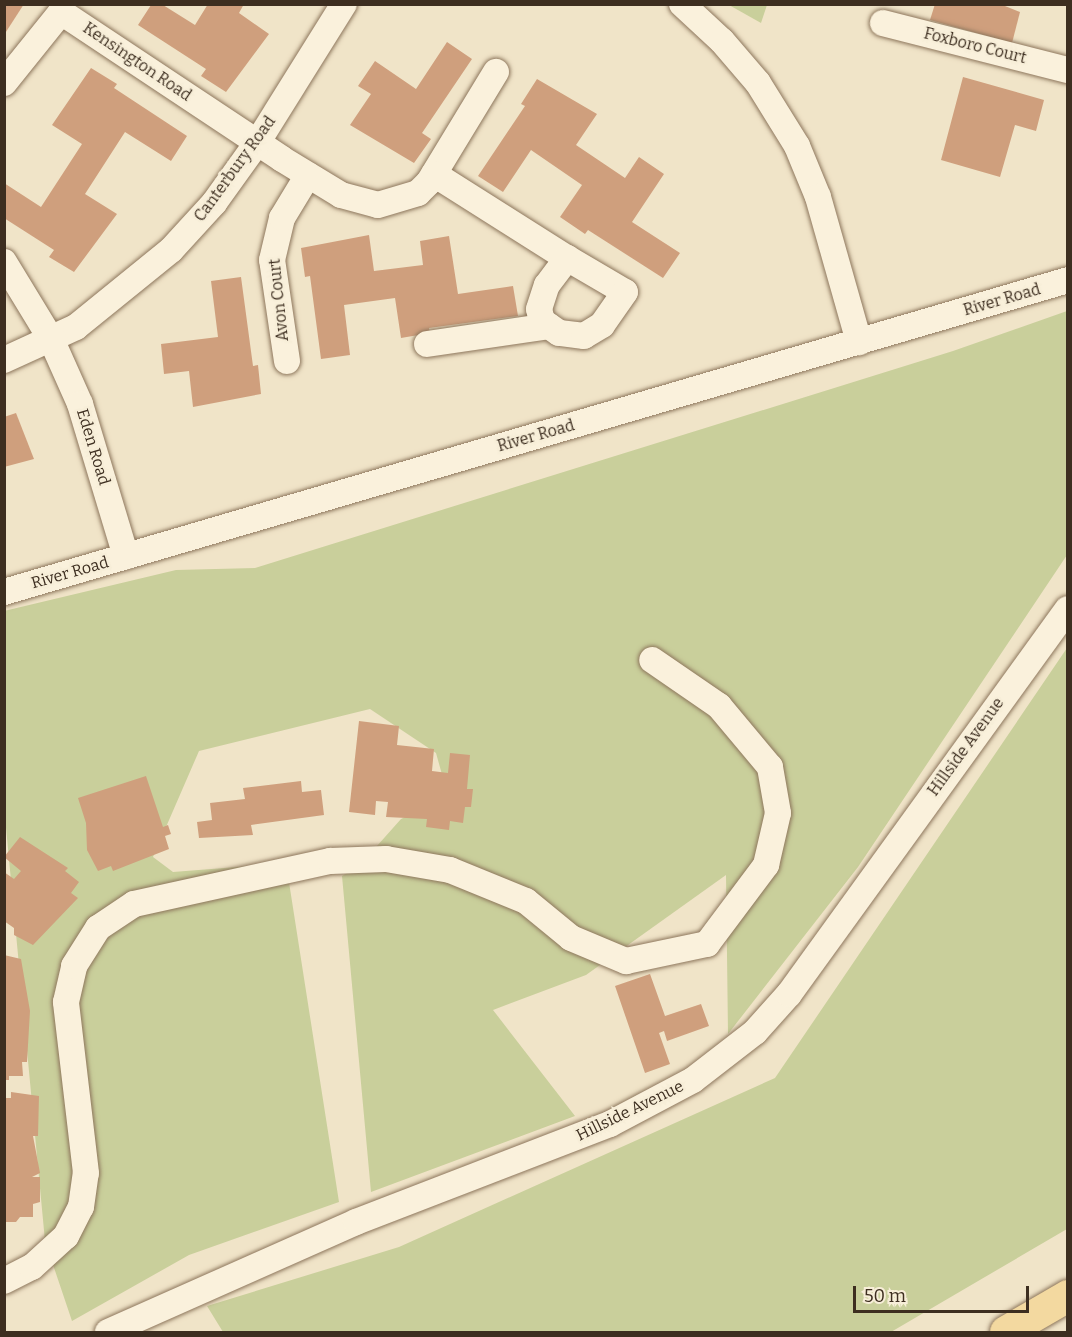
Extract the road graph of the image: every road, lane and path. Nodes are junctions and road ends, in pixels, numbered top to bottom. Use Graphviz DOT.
graph roads {
  1 [pos="345,4"];
  2 [pos="682,4"];
  3 [pos="883,23"];
  4 [pos="1068,70"];
  5 [pos="496,72"];
  6 [pos="4,83"];
  7 [pos="257,143"];
  8 [pos="434,174"];
  9 [pos="308,175"];
  10 [pos="567,258"];
  11 [pos="4,262"];
  12 [pos="1068,280"];
  13 [pos="549,326"];
  14 [pos="52,341"];
  15 [pos="859,342"];
  16 [pos="427,344"];
  17 [pos="4,360"];
  18 [pos="287,361"];
  19 [pos="126,556"];
  20 [pos="4,592"];
  21 [pos="1068,609"];
  22 [pos="652,660"];
  23 [pos="4,1281"];
  24 [pos="1068,1296"];
  25 [pos="108,1332"];
  26 [pos="1006,1332"];
  1 -- 7 [label="street, Canterbury Road"];
  2 -- 15 [label="street"];
  3 -- 4 [label="street, Foxboro Court"];
  5 -- 8 [label="street"];
  6 -- 7 [label="street, Kensington Road"];
  7 -- 9 [label="street"];
  7 -- 14 [label="street, Canterbury Road"];
  8 -- 9 [label="street"];
  8 -- 10 [label="street"];
  9 -- 18 [label="street, Avon Court"];
  10 -- 13 [label="street"];
  10 -- 13 [label="street"];
  11 -- 14 [label="street, Eden Road"];
  12 -- 15 [label="street, River Road"];
  13 -- 16 [label="street"];
  14 -- 17 [label="street, Canterbury Road"];
  14 -- 19 [label="street, Eden Road"];
  15 -- 19 [label="street, River Road"];
  19 -- 20 [label="street, River Road"];
  21 -- 25 [label="street, Hillside Avenue"];
  22 -- 23 [label="street"];
  24 -- 26 [label="main road"];
}
